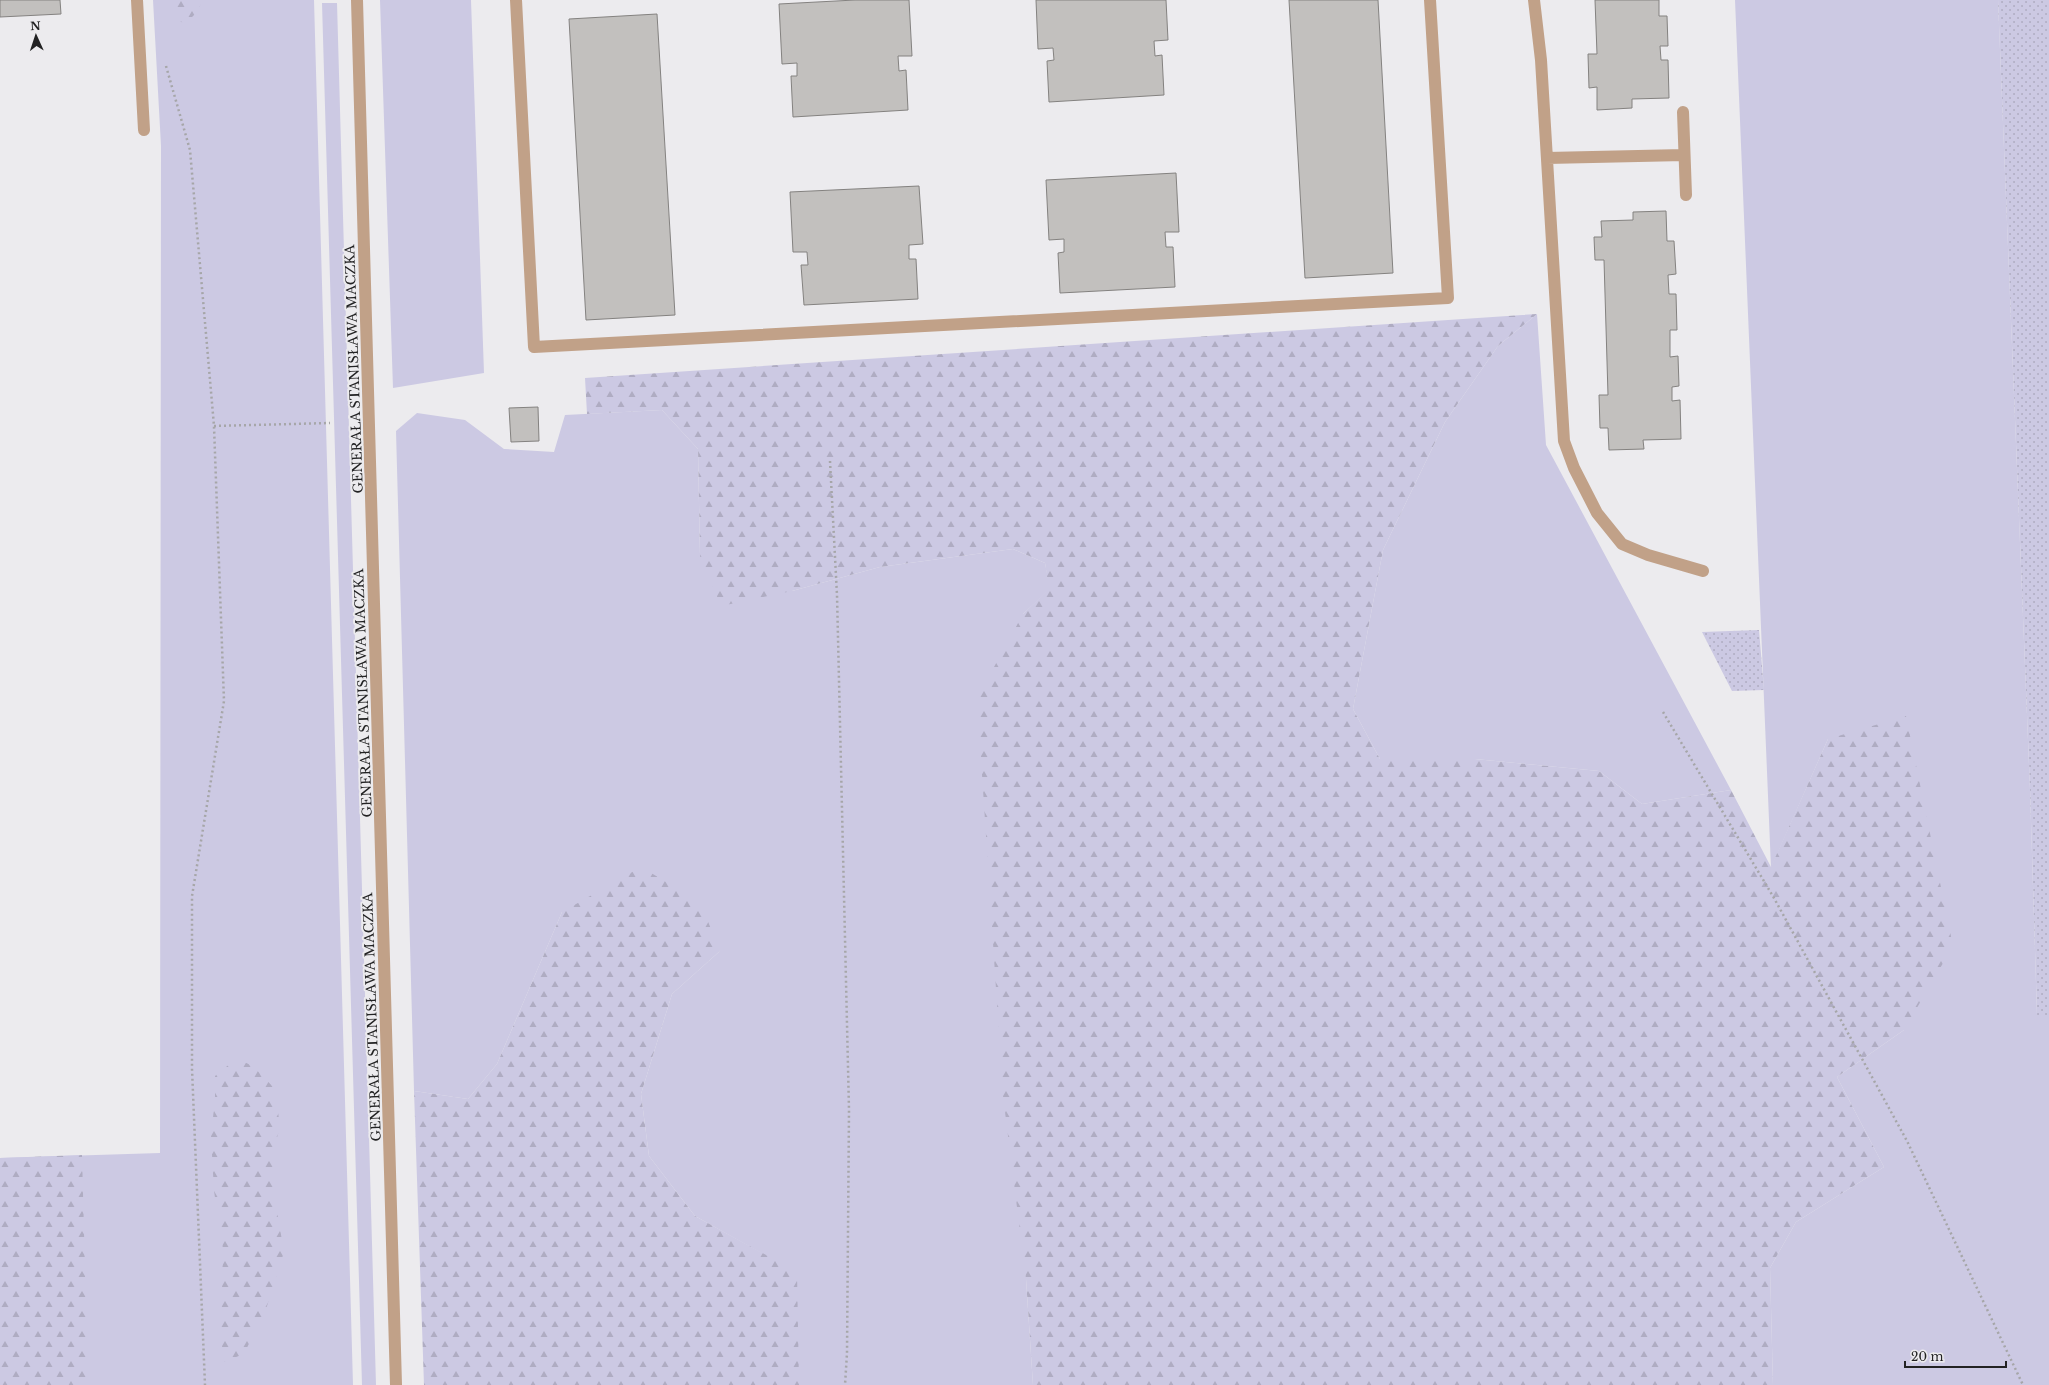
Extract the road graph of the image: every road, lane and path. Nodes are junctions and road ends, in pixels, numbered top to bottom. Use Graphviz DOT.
graph roads {
  1 [pos="137,0"];
  2 [pos="357,0"];
  3 [pos="516,0"];
  4 [pos="1430,0"];
  5 [pos="1534,0"];
  6 [pos="166,64"];
  7 [pos="1683,112"];
  8 [pos="144,130"];
  9 [pos="1684,154"];
  10 [pos="1546,158"];
  11 [pos="1686,195"];
  12 [pos="330,423"];
  13 [pos="214,426"];
  14 [pos="830,461"];
  15 [pos="1703,571"];
  16 [pos="1663,712"];
  17 [pos="205,1385"];
  18 [pos="396,1385"];
  19 [pos="845,1385"];
  20 [pos="2023,1385"];
  1 -- 8 [label="street"];
  2 -- 18 [label="street, GENERAŁA STANISŁAWA MACZKA"];
  3 -- 4 [label="street"];
  5 -- 10 [label="street"];
  6 -- 13 [label="path"];
  7 -- 9 [label="street"];
  9 -- 10 [label="street"];
  9 -- 11 [label="street"];
  10 -- 15 [label="street"];
  12 -- 13 [label="path"];
  13 -- 17 [label="path"];
  14 -- 19 [label="path"];
  16 -- 20 [label="path"];
}
